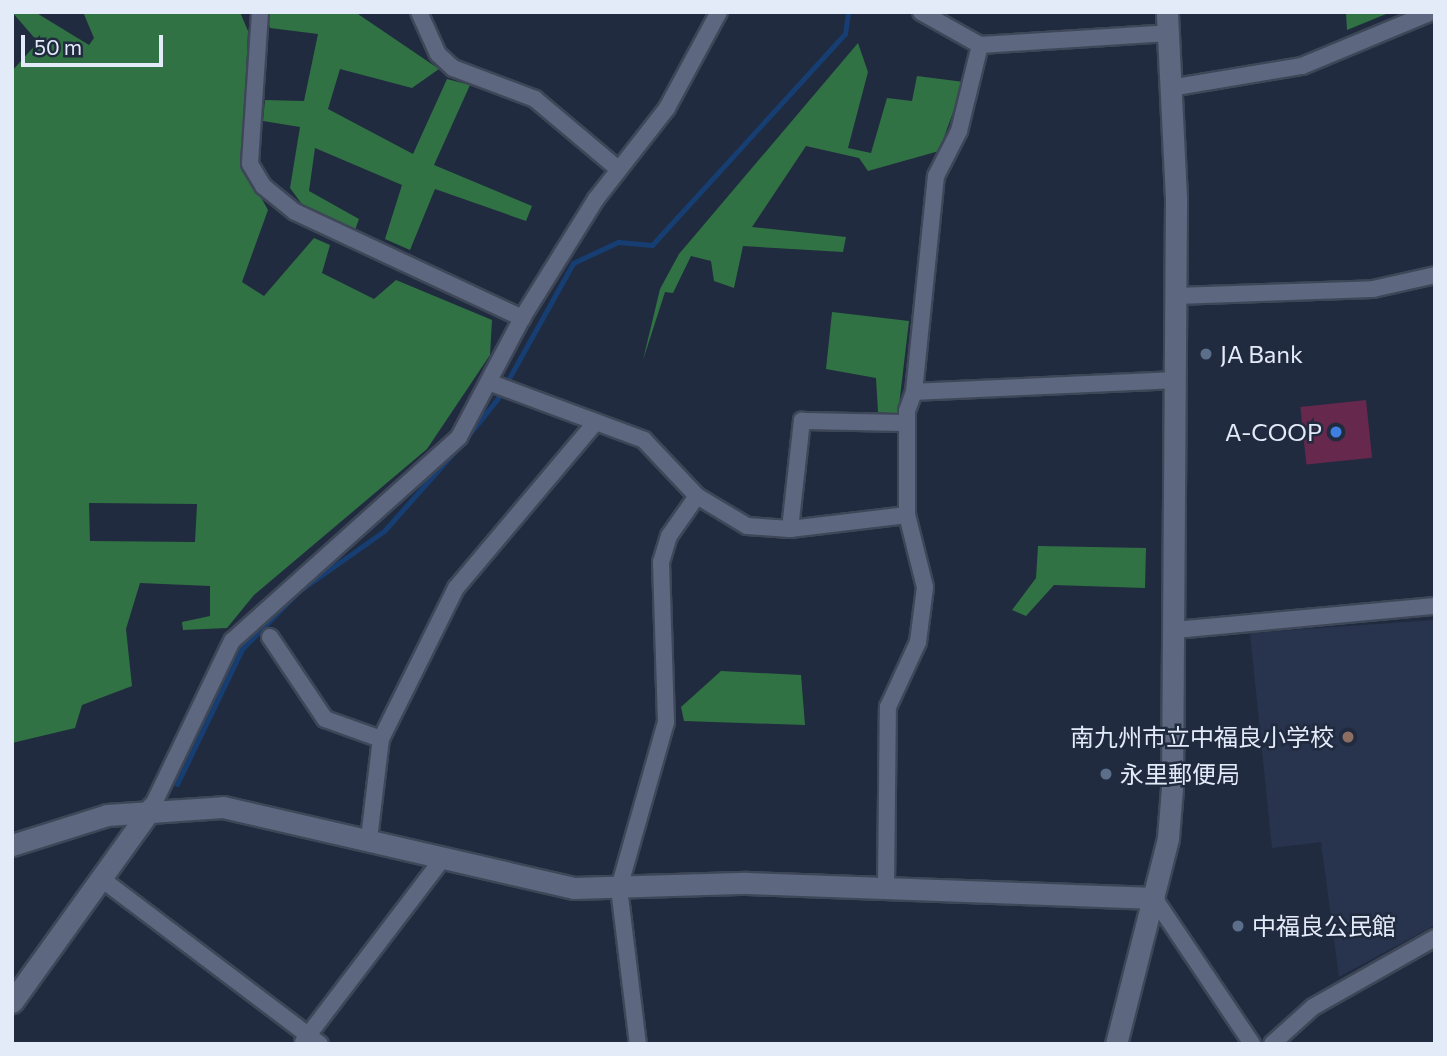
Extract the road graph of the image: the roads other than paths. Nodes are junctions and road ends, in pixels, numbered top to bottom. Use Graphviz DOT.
graph roads {
  1 [pos="260,12"];
  2 [pos="419,12"];
  3 [pos="719,12"];
  4 [pos="921,12"];
  5 [pos="1432,12"];
  6 [pos="1168,23"];
  7 [pos="980,45"];
  8 [pos="1170,88"];
  9 [pos="618,169"];
  10 [pos="1435,275"];
  11 [pos="1176,296"];
  12 [pos="522,318"];
  13 [pos="1175,380"];
  14 [pos="501,387"];
  15 [pos="914,392"];
  16 [pos="594,424"];
  17 [pos="907,424"];
  18 [pos="697,496"];
  19 [pos="907,515"];
  20 [pos="790,529"];
  21 [pos="1435,606"];
  22 [pos="1175,630"];
  23 [pos="270,637"];
  24 [pos="382,739"];
  25 [pos="152,807"];
  26 [pos="369,839"];
  27 [pos="12,845"];
  28 [pos="444,857"];
  29 [pos="103,880"];
  30 [pos="619,888"];
  31 [pos="886,888"];
  32 [pos="1154,898"];
  33 [pos="1435,938"];
  34 [pos="12,1002"];
  35 [pos="310,1041"];
  36 [pos="638,1044"];
  37 [pos="1116,1044"];
  38 [pos="1252,1044"];
  39 [pos="1272,1044"];
  1 -- 12 [label="street"];
  2 -- 9 [label="street"];
  3 -- 9 [label="street"];
  4 -- 7 [label="street"];
  5 -- 8 [label="street"];
  6 -- 7 [label="street"];
  6 -- 8 [label="street"];
  7 -- 15 [label="street"];
  8 -- 11 [label="street"];
  9 -- 12 [label="street"];
  10 -- 11 [label="street"];
  11 -- 13 [label="street"];
  12 -- 14 [label="street"];
  13 -- 15 [label="street"];
  13 -- 22 [label="street"];
  14 -- 16 [label="street"];
  14 -- 25 [label="street"];
  15 -- 17 [label="street"];
  16 -- 18 [label="street"];
  16 -- 24 [label="street"];
  17 -- 19 [label="street"];
  17 -- 20 [label="street"];
  18 -- 20 [label="street"];
  18 -- 30 [label="street"];
  19 -- 20 [label="street"];
  19 -- 31 [label="street"];
  21 -- 22 [label="street"];
  22 -- 32 [label="street"];
  23 -- 24 [label="street"];
  24 -- 26 [label="street"];
  25 -- 26 [label="street"];
  25 -- 27 [label="street"];
  25 -- 29 [label="street"];
  26 -- 28 [label="street"];
  28 -- 30 [label="street"];
  28 -- 35 [label="street"];
  29 -- 34 [label="street"];
  29 -- 35 [label="street"];
  30 -- 31 [label="street"];
  30 -- 36 [label="street"];
  31 -- 32 [label="street"];
  32 -- 37 [label="street"];
  32 -- 38 [label="street"];
  33 -- 39 [label="street"];
}
